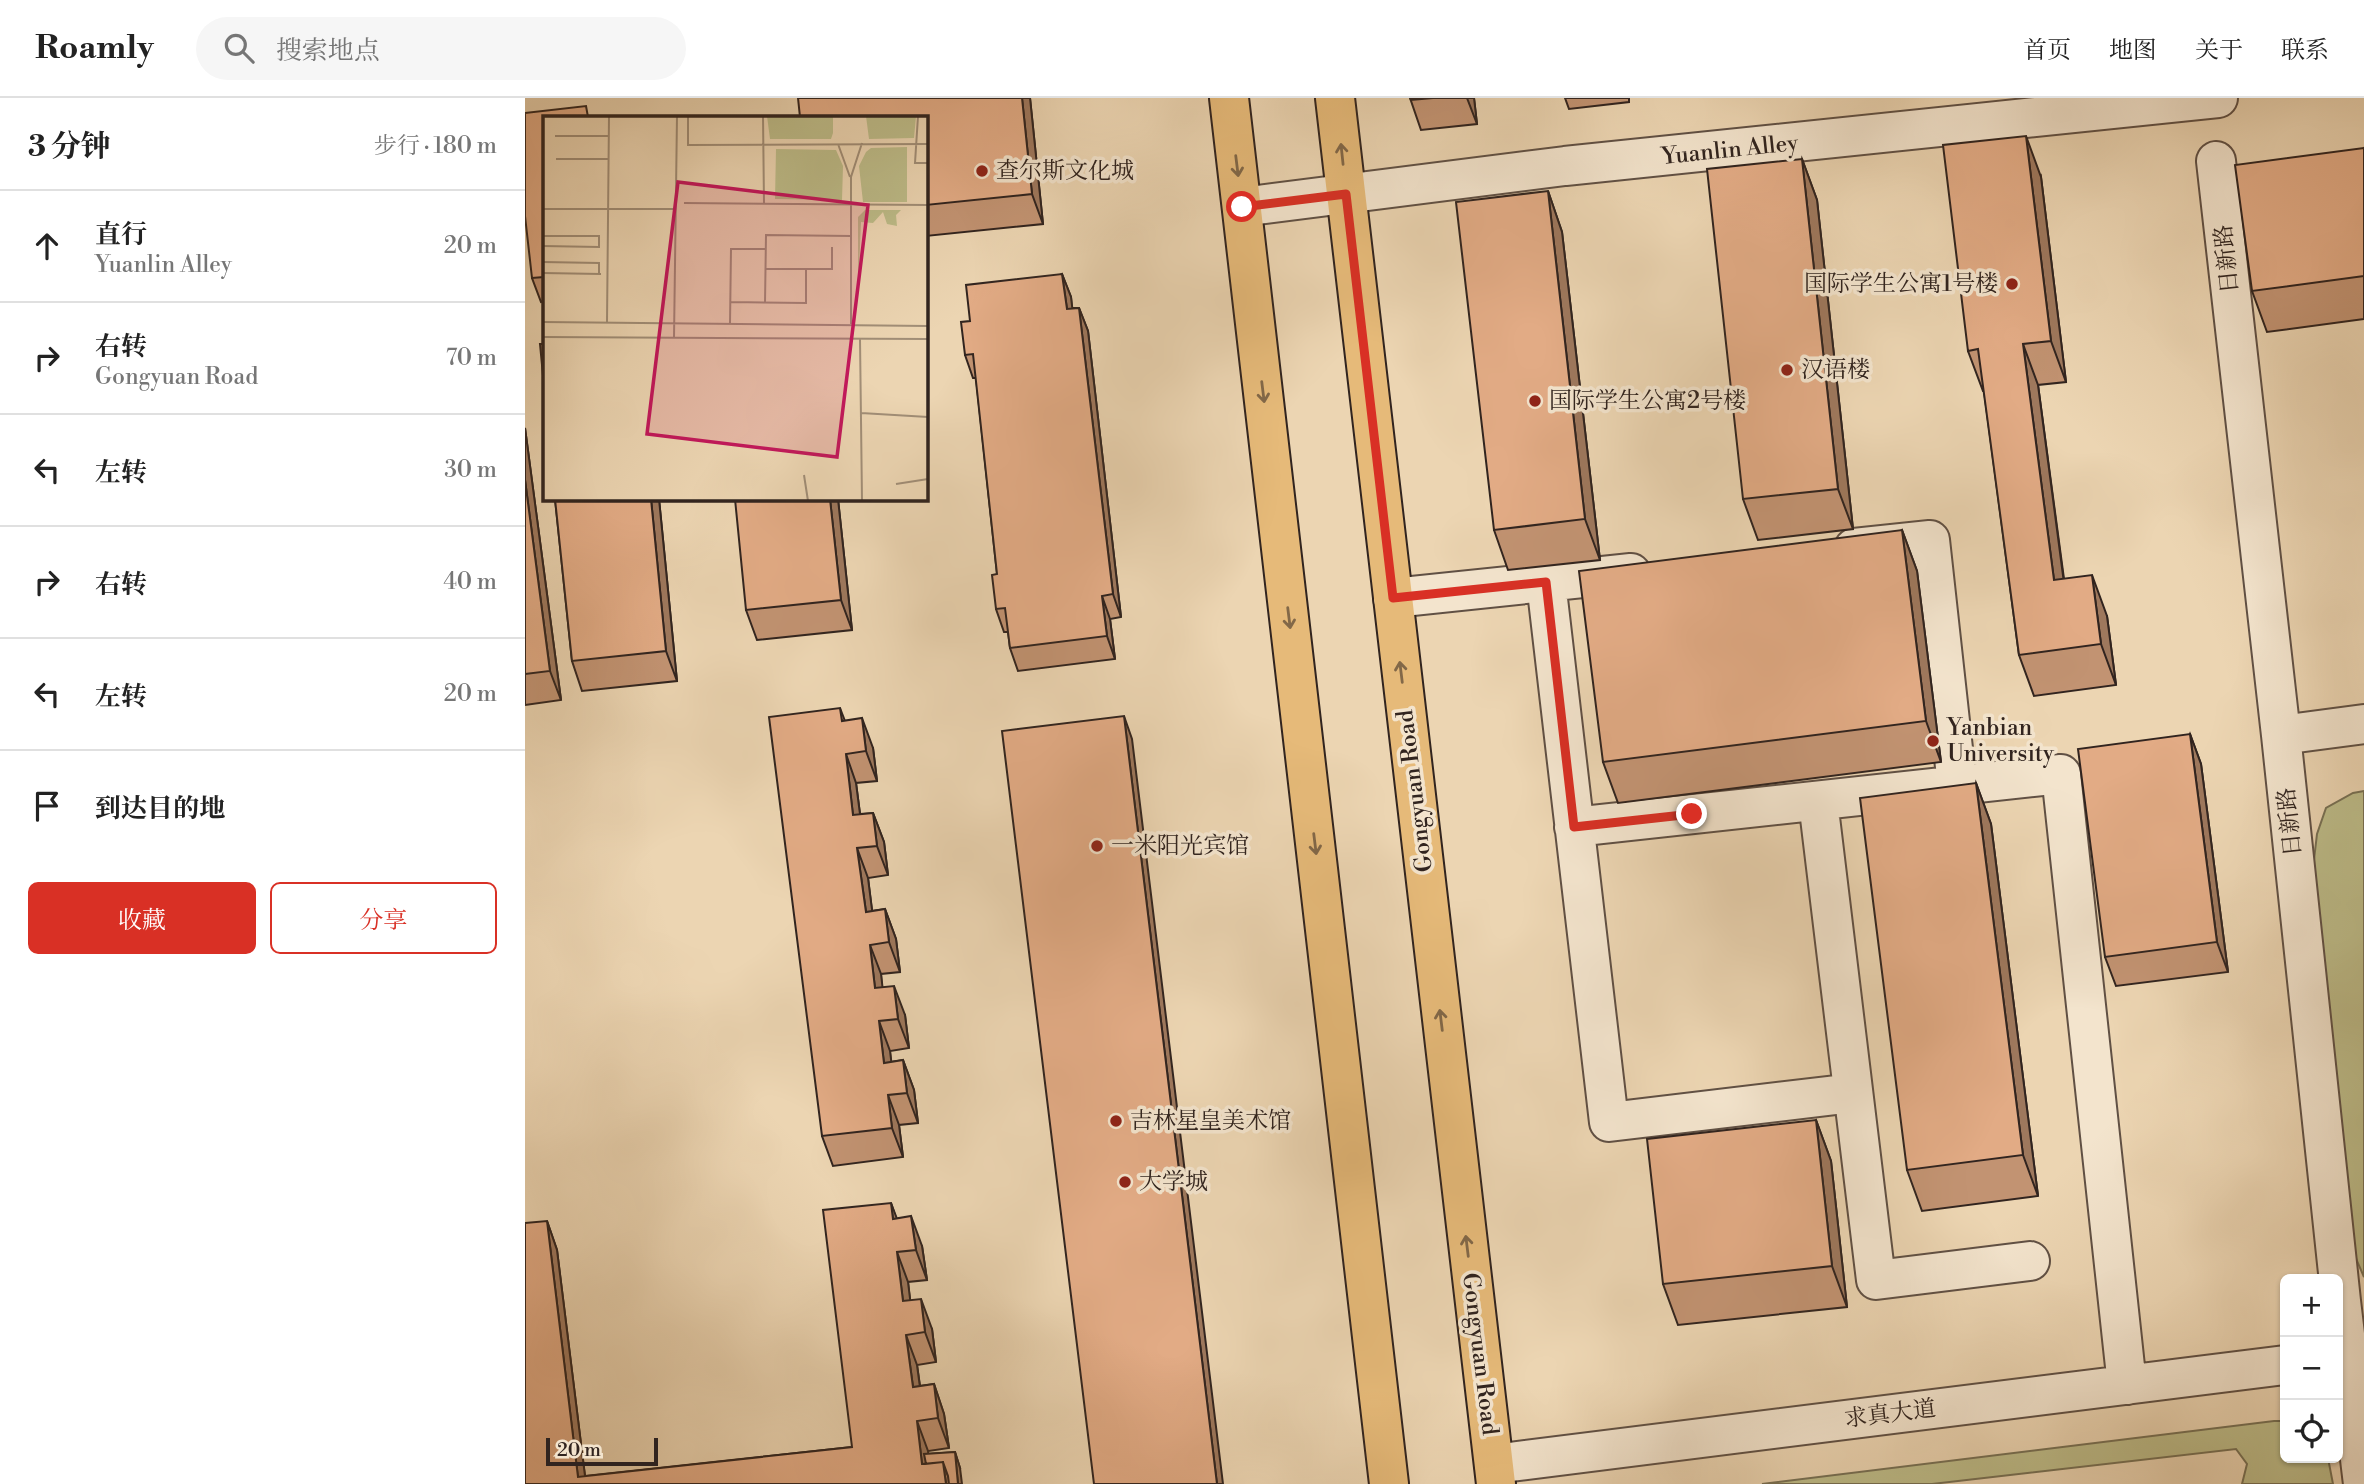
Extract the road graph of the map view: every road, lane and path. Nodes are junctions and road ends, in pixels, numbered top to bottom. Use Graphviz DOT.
graph roads {
  1 [pos="1229,98"];
  2 [pos="1335,98"];
  3 [pos="2218,98"];
  4 [pos="2168,101"];
  5 [pos="2216,160"];
  6 [pos="1346,194"];
  7 [pos="1242,207"];
  8 [pos="1821,552"];
  9 [pos="1669,568"];
  10 [pos="1546,582"];
  11 [pos="1393,598"];
  12 [pos="2364,724"];
  13 [pos="2281,735"];
  14 [pos="1957,785"];
  15 [pos="1818,801"];
  16 [pos="1574,827"];
  17 [pos="1853,1093"];
  18 [pos="2030,1261"];
  19 [pos="2350,1357"];
  20 [pos="2280,1366"];
  21 [pos="2127,1385"];
  22 [pos="1495,1474"];
  23 [pos="1389,1484"];
  24 [pos="2363,1484"];
  1 -- 7 [label="main road, one-way"];
  6 -- 2 [label="main road, Gongyuan Road, one-way"];
  3 -- 4 [label="street, Yuanlin Alley"];
  4 -- 6 [label="street, Yuanlin Alley"];
  5 -- 13 [label="street, 日新路"];
  6 -- 7 [label="street, Yuanlin Alley"];
  6 -- 11 [label="main road, Gongyuan Road"];
  7 -- 23 [label="main road, one-way"];
  8 -- 14 [label="street"];
  9 -- 10 [label="street"];
  10 -- 11 [label="street"];
  10 -- 16 [label="street"];
  22 -- 11 [label="main road, Gongyuan Road, one-way"];
  12 -- 13 [label="street"];
  13 -- 19 [label="street, 日新路"];
  14 -- 15 [label="street"];
  14 -- 21 [label="street"];
  15 -- 16 [label="street"];
  15 -- 17 [label="street"];
  16 -- 17 [label="street"];
  17 -- 18 [label="street"];
  19 -- 24 [label="street, 日新路"];
  20 -- 21 [label="street, 求真大道"];
  21 -- 22 [label="street, 求真大道"];
}
